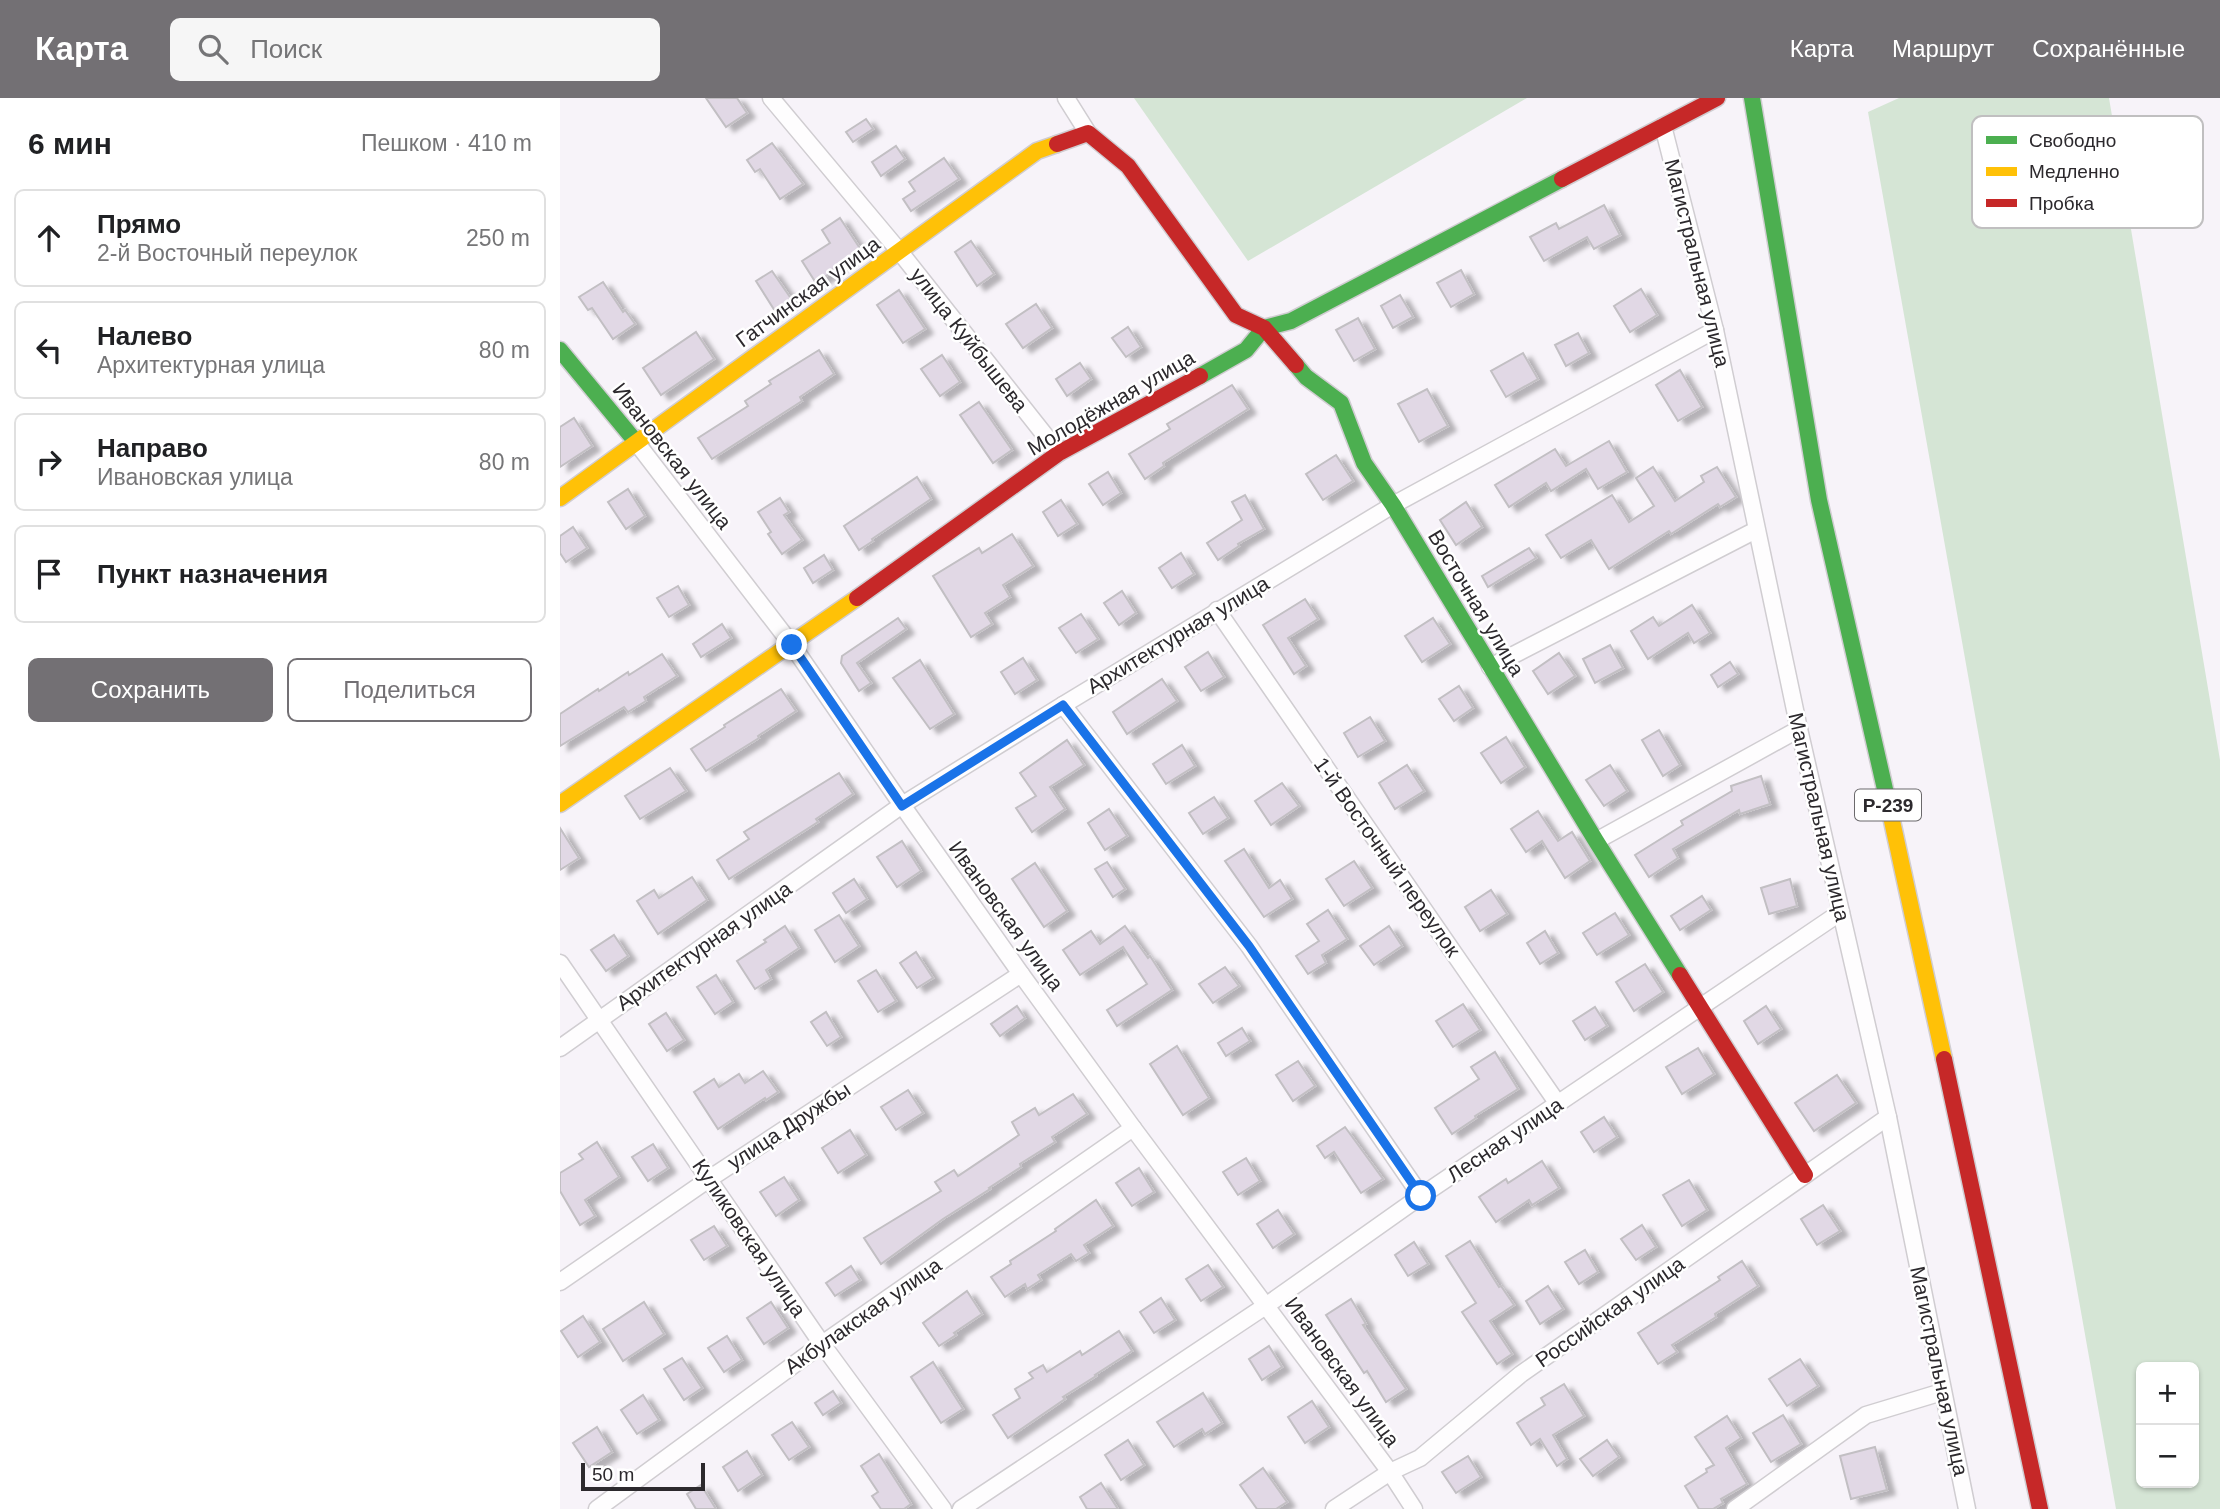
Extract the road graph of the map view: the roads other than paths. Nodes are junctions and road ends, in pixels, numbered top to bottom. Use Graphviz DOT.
graph roads {
  1 [pos="771,98"];
  2 [pos="1066,98"];
  3 [pos="1717,98"];
  4 [pos="1752,98"];
  5 [pos="1663,126"];
  6 [pos="1088,133"];
  7 [pos="900,253"];
  8 [pos="1264,328"];
  9 [pos="1714,330"];
  10 [pos="560,350"];
  11 [pos="636,442"];
  12 [pos="1059,453"];
  13 [pos="560,498"];
  14 [pos="1393,505"];
  15 [pos="1756,530"];
  16 [pos="1217,610"];
  17 [pos="792,645"];
  18 [pos="1490,667"];
  19 [pos="1063,705"];
  20 [pos="1799,730"];
  21 [pos="560,804"];
  22 [pos="902,806"];
  23 [pos="1596,841"];
  24 [pos="1841,912"];
  25 [pos="560,962"];
  26 [pos="1021,974"];
  27 [pos="1700,1005"];
  28 [pos="599,1021"];
  29 [pos="560,1048"];
  30 [pos="1558,1104"];
  31 [pos="1888,1117"];
  32 [pos="1133,1128"];
  33 [pos="1805,1175"];
  34 [pos="709,1179"];
  35 [pos="1421,1196"];
  36 [pos="560,1282"];
  37 [pos="1267,1305"];
  38 [pos="821,1344"];
  39 [pos="1942,1392"];
  40 [pos="1390,1472"];
  41 [pos="597,1509"];
  42 [pos="943,1509"];
  43 [pos="961,1509"];
  44 [pos="1334,1509"];
  45 [pos="1414,1509"];
  46 [pos="1735,1509"];
  47 [pos="1967,1509"];
  48 [pos="2040,1509"];
  1 -- 7 [label="street, улица Куйбышева"];
  2 -- 6 [label="street, Восточная улица"];
  3 -- 5 [label="main road"];
  4 -- 48 [label="main road, Р-239"];
  5 -- 8 [label="main road"];
  5 -- 9 [label="street, Магистральная улица"];
  6 -- 7 [label="main road, Гатчинская улица"];
  6 -- 8 [label="main road, Восточная улица"];
  7 -- 11 [label="main road, Гатчинская улица"];
  7 -- 12 [label="street, улица Куйбышева"];
  8 -- 12 [label="main road, Молодёжная улица"];
  8 -- 14 [label="main road, Восточная улица"];
  9 -- 14 [label="street, Архитектурная улица"];
  9 -- 15 [label="street, Магистральная улица"];
  10 -- 11 [label="main road, Ивановская улица"];
  11 -- 13 [label="main road, Гатчинская улица"];
  11 -- 17 [label="street, Ивановская улица"];
  12 -- 17 [label="main road, Молодёжная улица"];
  14 -- 16 [label="street, Архитектурная улица"];
  14 -- 18 [label="main road, Восточная улица"];
  15 -- 18 [label="street"];
  15 -- 20 [label="street, Магистральная улица"];
  16 -- 19 [label="street, Архитектурная улица"];
  16 -- 30 [label="street, 1-й Восточный переулок"];
  17 -- 21 [label="main road, Молодёжная улица"];
  17 -- 22 [label="street, Ивановская улица"];
  18 -- 23 [label="main road, Восточная улица"];
  19 -- 22 [label="street, Архитектурная улица"];
  19 -- 35 [label="street"];
  20 -- 23 [label="street"];
  20 -- 24 [label="street, Магистральная улица"];
  22 -- 26 [label="street, Ивановская улица"];
  22 -- 28 [label="street, Архитектурная улица"];
  23 -- 27 [label="main road, Восточная улица"];
  24 -- 27 [label="street, Лесная улица"];
  24 -- 31 [label="street, Магистральная улица"];
  25 -- 28 [label="street, Куликовская улица"];
  26 -- 32 [label="street, Ивановская улица"];
  26 -- 34 [label="street, улица Дружбы"];
  27 -- 30 [label="street, Лесная улица"];
  27 -- 33 [label="main road, Восточная улица"];
  28 -- 29 [label="street, Архитектурная улица"];
  28 -- 34 [label="street, Куликовская улица"];
  30 -- 35 [label="street, Лесная улица"];
  31 -- 33 [label="street, Российская улица"];
  31 -- 39 [label="street, Магистральная улица"];
  32 -- 37 [label="street, Ивановская улица"];
  32 -- 38 [label="street, Акбулакская улица"];
  33 -- 40 [label="street, Российская улица"];
  34 -- 36 [label="street, улица Дружбы"];
  34 -- 38 [label="street, Куликовская улица"];
  35 -- 37 [label="street, Лесная улица"];
  37 -- 40 [label="street, Ивановская улица"];
  37 -- 43 [label="street, Лесная улица"];
  38 -- 41 [label="street, Акбулакская улица"];
  38 -- 42 [label="street, Куликовская улица"];
  39 -- 46 [label="street"];
  39 -- 47 [label="street, Магистральная улица"];
  40 -- 44 [label="street, Российская улица"];
  40 -- 45 [label="street, Ивановская улица"];
}
